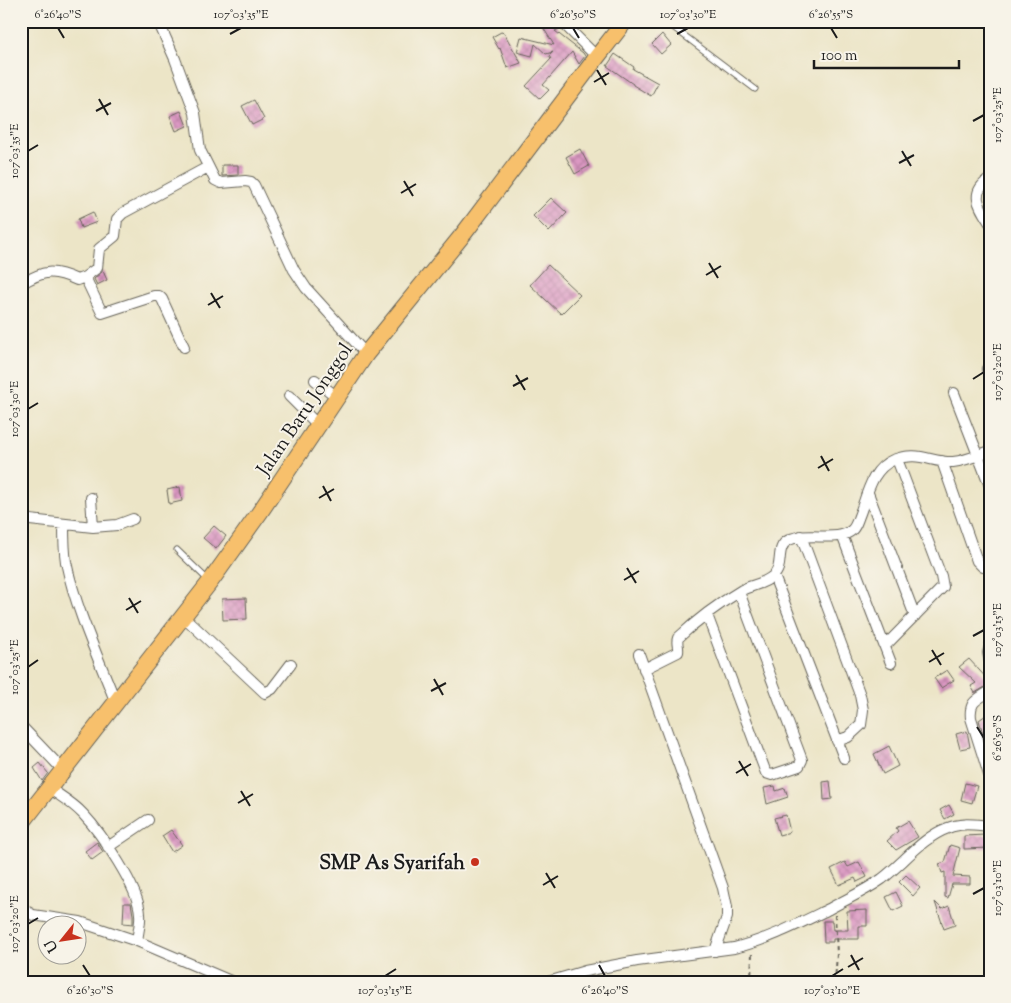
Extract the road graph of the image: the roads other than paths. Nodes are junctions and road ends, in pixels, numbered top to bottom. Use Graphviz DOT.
graph roads {
  1 [pos="158,21"];
  2 [pos="561,21"];
  3 [pos="625,21"];
  4 [pos="665,21"];
  5 [pos="596,57"];
  6 [pos="755,89"];
  7 [pos="208,167"];
  8 [pos="990,179"];
  9 [pos="990,223"];
  10 [pos="85,277"];
  11 [pos="21,284"];
  12 [pos="184,346"];
  13 [pos="366,354"];
  14 [pos="990,368"];
  15 [pos="990,376"];
  16 [pos="315,380"];
  17 [pos="954,393"];
  18 [pos="289,396"];
  19 [pos="337,397"];
  20 [pos="319,426"];
  21 [pos="990,451"];
  22 [pos="979,455"];
  23 [pos="897,459"];
  24 [pos="942,461"];
  25 [pos="990,486"];
  26 [pos="868,493"];
  27 [pos="91,498"];
  28 [pos="21,512"];
  29 [pos="133,519"];
  30 [pos="64,524"];
  31 [pos="93,527"];
  32 [pos="842,535"];
  33 [pos="801,536"];
  34 [pos="177,550"];
  35 [pos="990,565"];
  36 [pos="774,576"];
  37 [pos="210,582"];
  38 [pos="739,592"];
  39 [pos="707,615"];
  40 [pos="183,616"];
  41 [pos="915,616"];
  42 [pos="885,646"];
  43 [pos="990,646"];
  44 [pos="639,654"];
  45 [pos="891,662"];
  46 [pos="990,662"];
  47 [pos="291,664"];
  48 [pos="644,668"];
  49 [pos="990,691"];
  50 [pos="116,703"];
  51 [pos="22,726"];
  52 [pos="837,741"];
  53 [pos="844,758"];
  54 [pos="63,770"];
  55 [pos="990,778"];
  56 [pos="49,788"];
  57 [pos="148,820"];
  58 [pos="21,824"];
  59 [pos="990,826"];
  60 [pos="108,847"];
  61 [pos="21,908"];
  62 [pos="136,941"];
  63 [pos="715,951"];
  64 [pos="233,982"];
  65 [pos="548,982"];
  1 -- 7 [label="street"];
  2 -- 5 [label="street"];
  3 -- 5 [label="main road, Jalan Baru Jonggol"];
  4 -- 6 [label="lane"];
  5 -- 13 [label="main road, Jalan Baru Jonggol"];
  7 -- 10 [label="street"];
  7 -- 13 [label="street"];
  8 -- 9 [label="street"];
  10 -- 11 [label="street"];
  10 -- 12 [label="street"];
  13 -- 19 [label="main road, Jalan Baru Jonggol"];
  14 -- 15 [label="street"];
  16 -- 19 [label="street"];
  17 -- 22 [label="street"];
  18 -- 20 [label="street"];
  19 -- 20 [label="main road, Jalan Baru Jonggol"];
  20 -- 37 [label="main road, Jalan Baru Jonggol"];
  21 -- 22 [label="street"];
  22 -- 24 [label="street"];
  22 -- 25 [label="street"];
  23 -- 24 [label="street"];
  23 -- 26 [label="street"];
  23 -- 41 [label="street"];
  24 -- 35 [label="street"];
  26 -- 32 [label="street"];
  26 -- 41 [label="street"];
  27 -- 31 [label="street"];
  28 -- 30 [label="street"];
  29 -- 31 [label="street"];
  30 -- 31 [label="street"];
  30 -- 50 [label="street"];
  32 -- 33 [label="street"];
  32 -- 42 [label="street"];
  33 -- 36 [label="street"];
  33 -- 52 [label="street"];
  34 -- 37 [label="lane"];
  36 -- 38 [label="street"];
  36 -- 52 [label="street"];
  37 -- 40 [label="main road, Jalan Baru Jonggol"];
  38 -- 39 [label="street"];
  38 -- 39 [label="street"];
  39 -- 48 [label="street"];
  40 -- 47 [label="street"];
  40 -- 50 [label="main road, Jalan Baru Jonggol"];
  41 -- 42 [label="street"];
  42 -- 45 [label="street"];
  43 -- 46 [label="street"];
  44 -- 48 [label="street"];
  48 -- 63 [label="street"];
  49 -- 55 [label="street"];
  50 -- 54 [label="main road, Jalan Baru Jonggol"];
  51 -- 54 [label="street"];
  52 -- 53 [label="street"];
  54 -- 56 [label="main road, Jalan Baru Jonggol"];
  56 -- 58 [label="main road, Jalan Baru Jonggol"];
  56 -- 60 [label="street"];
  57 -- 60 [label="street"];
  59 -- 63 [label="street"];
  60 -- 62 [label="street"];
  61 -- 62 [label="street"];
  62 -- 64 [label="street"];
  63 -- 65 [label="street"];
}
